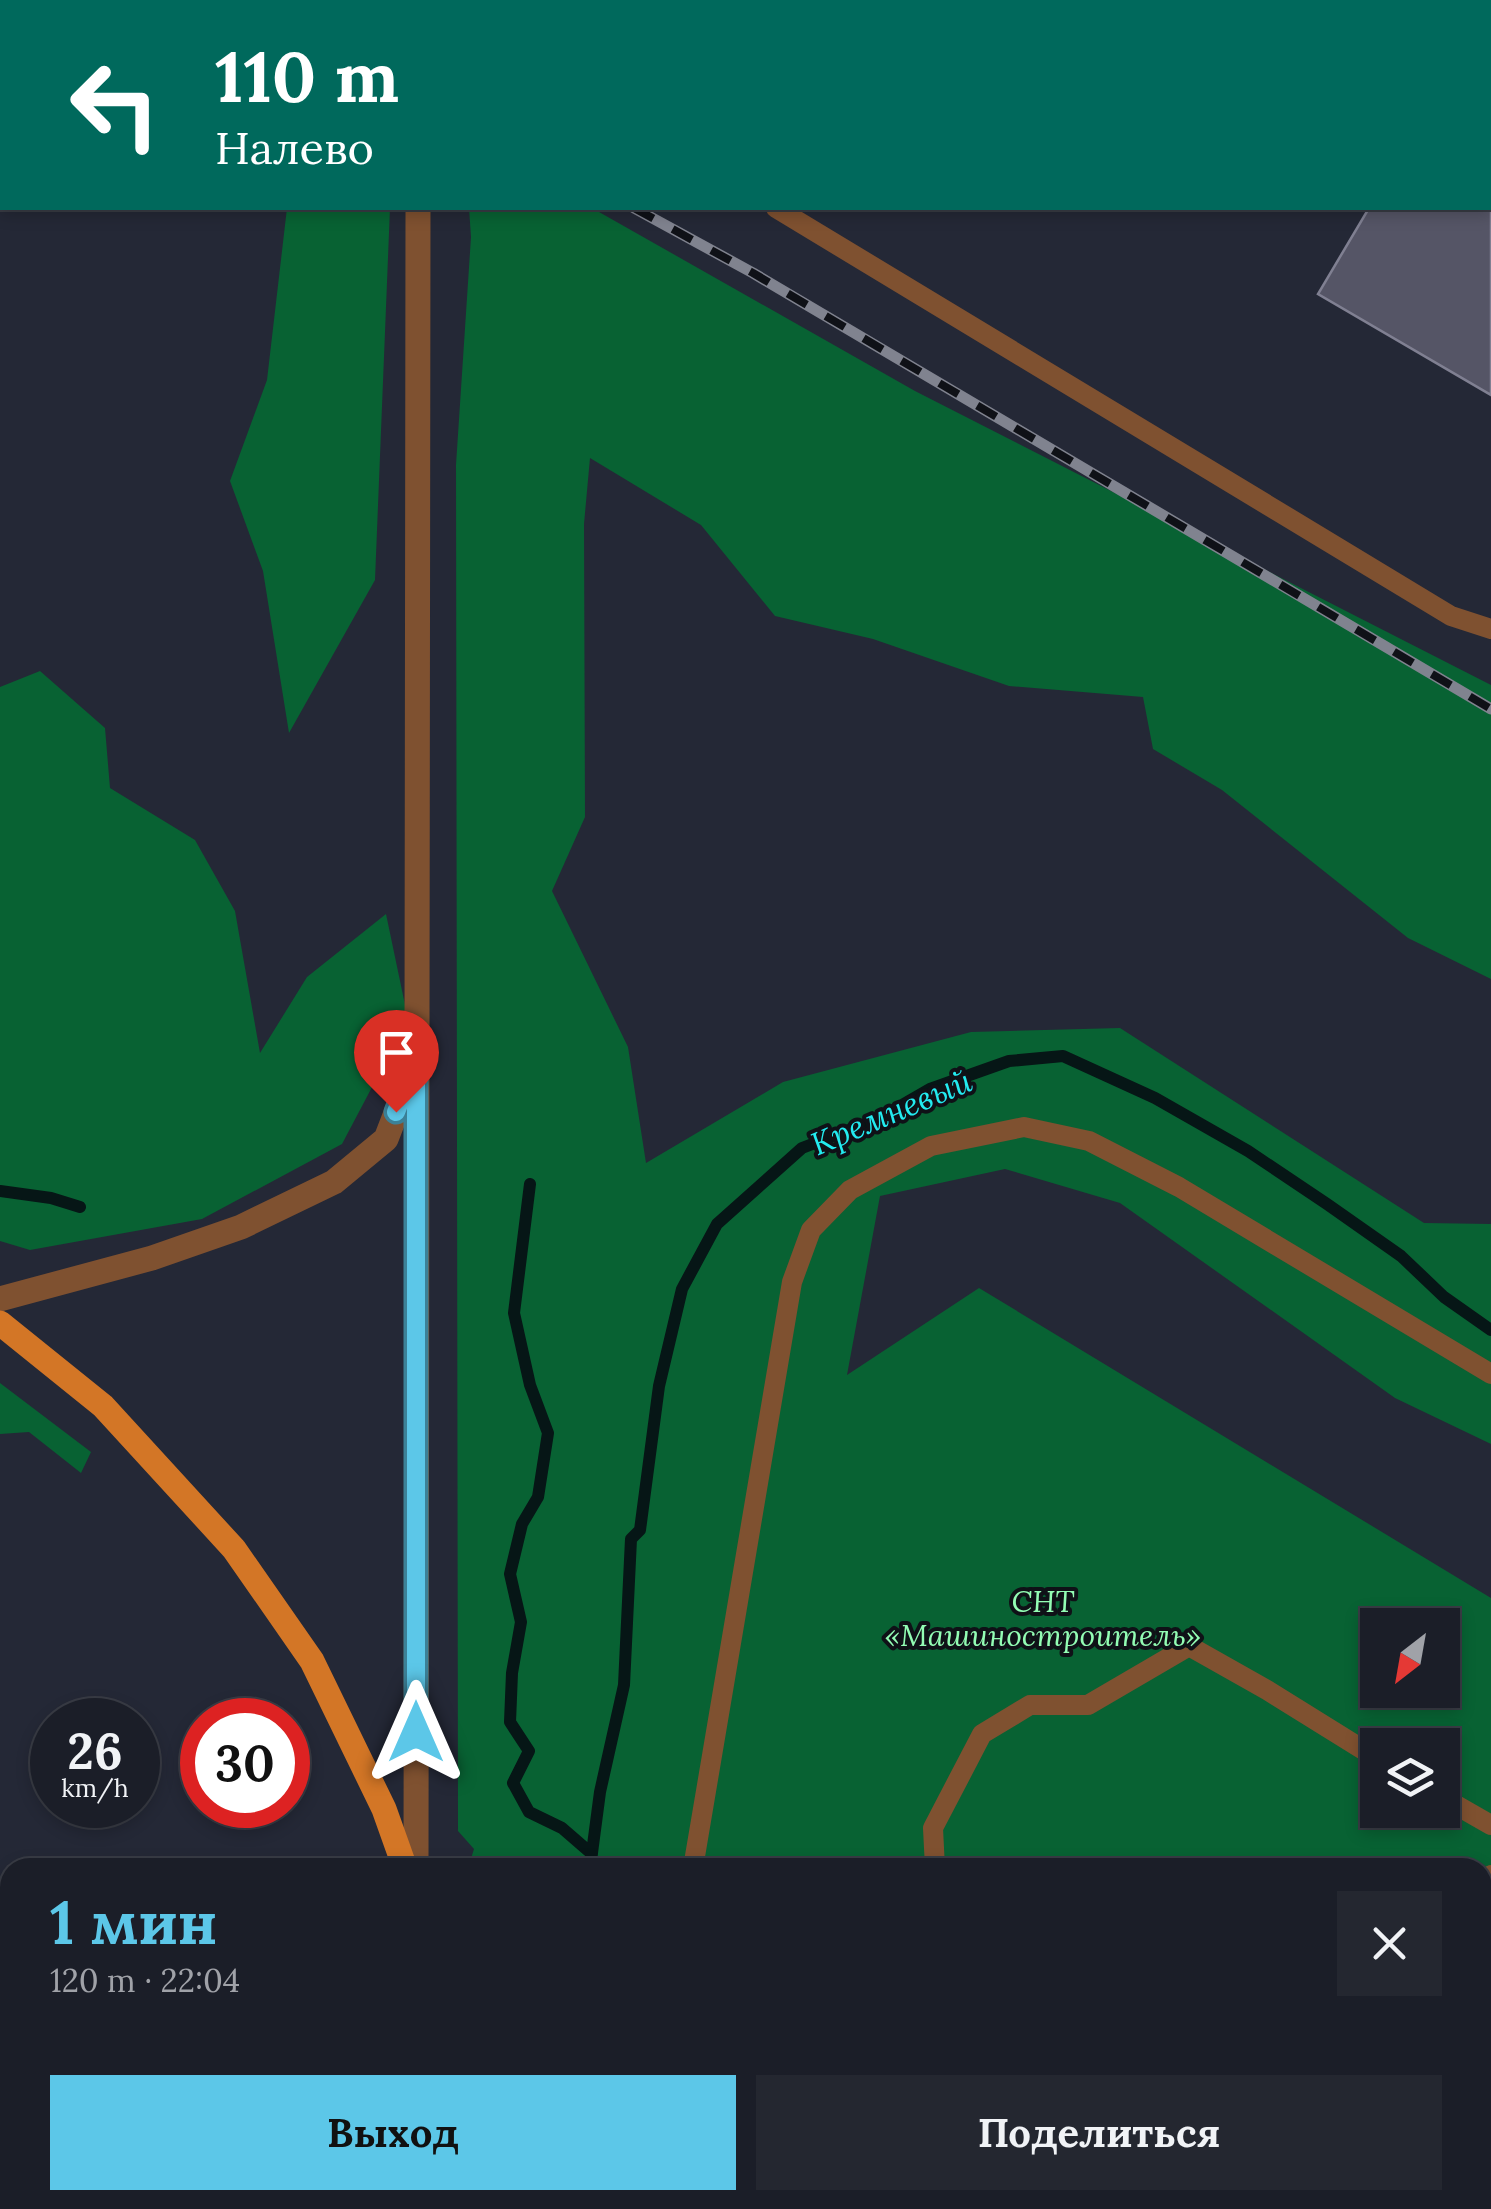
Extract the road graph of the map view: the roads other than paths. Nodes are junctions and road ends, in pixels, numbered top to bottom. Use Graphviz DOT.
graph roads {
  1 [pos="418,210"];
  2 [pos="779,210"];
  3 [pos="1491,629"];
  4 [pos="416,1060"];
  5 [pos="0,1299"];
  6 [pos="0,1323"];
  7 [pos="1491,1374"];
  8 [pos="1360,1748"];
  9 [pos="1460,1807"];
  10 [pos="1491,1825"];
  11 [pos="401,1858"];
  12 [pos="416,1858"];
  13 [pos="696,1858"];
  14 [pos="934,1858"];
  1 -- 4 [label="street"];
  2 -- 3 [label="lane"];
  4 -- 5 [label="street"];
  4 -- 12 [label="street"];
  6 -- 11 [label="main road"];
  7 -- 13 [label="lane"];
  8 -- 14 [label="lane"];
  9 -- 10 [label="lane"];
}
